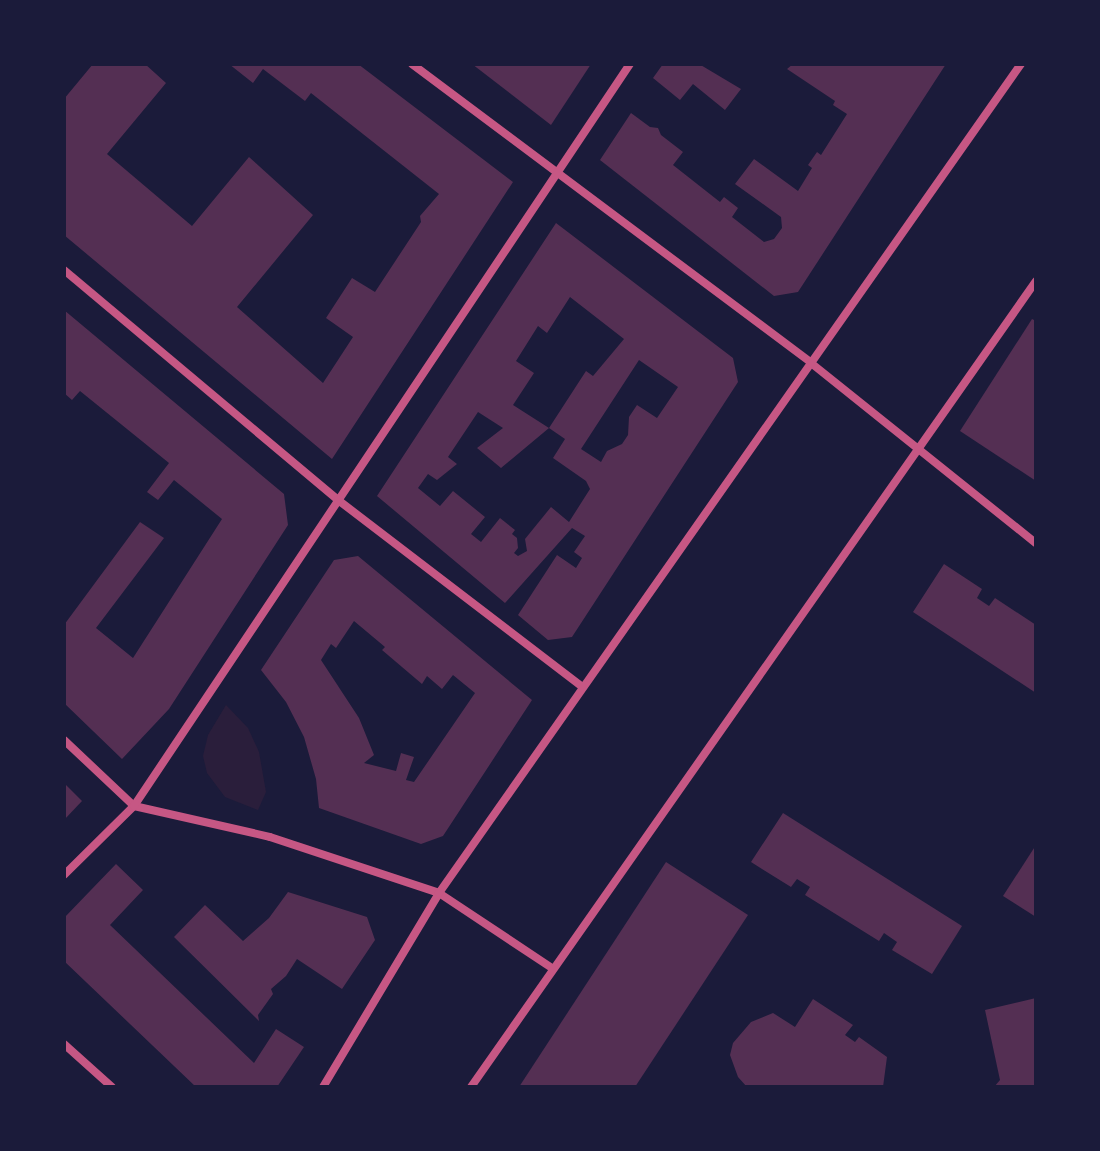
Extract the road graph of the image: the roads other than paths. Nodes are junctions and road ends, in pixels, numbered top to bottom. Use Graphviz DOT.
graph roads {
  1 [pos="412,64"];
  2 [pos="630,64"];
  3 [pos="1021,64"];
  4 [pos="558,173"];
  5 [pos="64,270"];
  6 [pos="1036,281"];
  7 [pos="811,363"];
  8 [pos="916,450"];
  9 [pos="338,500"];
  10 [pos="1036,543"];
  11 [pos="583,687"];
  12 [pos="64,740"];
  13 [pos="134,806"];
  14 [pos="64,875"];
  15 [pos="439,893"];
  16 [pos="552,968"];
  17 [pos="64,1044"];
  18 [pos="112,1087"];
  19 [pos="323,1087"];
  20 [pos="471,1087"];
  1 -- 4 [label="street"];
  2 -- 4 [label="street"];
  3 -- 7 [label="street"];
  4 -- 7 [label="street"];
  4 -- 9 [label="street"];
  5 -- 9 [label="street"];
  6 -- 8 [label="street"];
  7 -- 8 [label="street"];
  7 -- 11 [label="street"];
  8 -- 10 [label="street"];
  8 -- 16 [label="street"];
  9 -- 11 [label="street"];
  9 -- 13 [label="street"];
  11 -- 15 [label="street"];
  12 -- 13 [label="street"];
  13 -- 14 [label="street"];
  13 -- 15 [label="street"];
  15 -- 16 [label="street"];
  15 -- 19 [label="street"];
  16 -- 20 [label="street"];
  17 -- 18 [label="street"];
}
